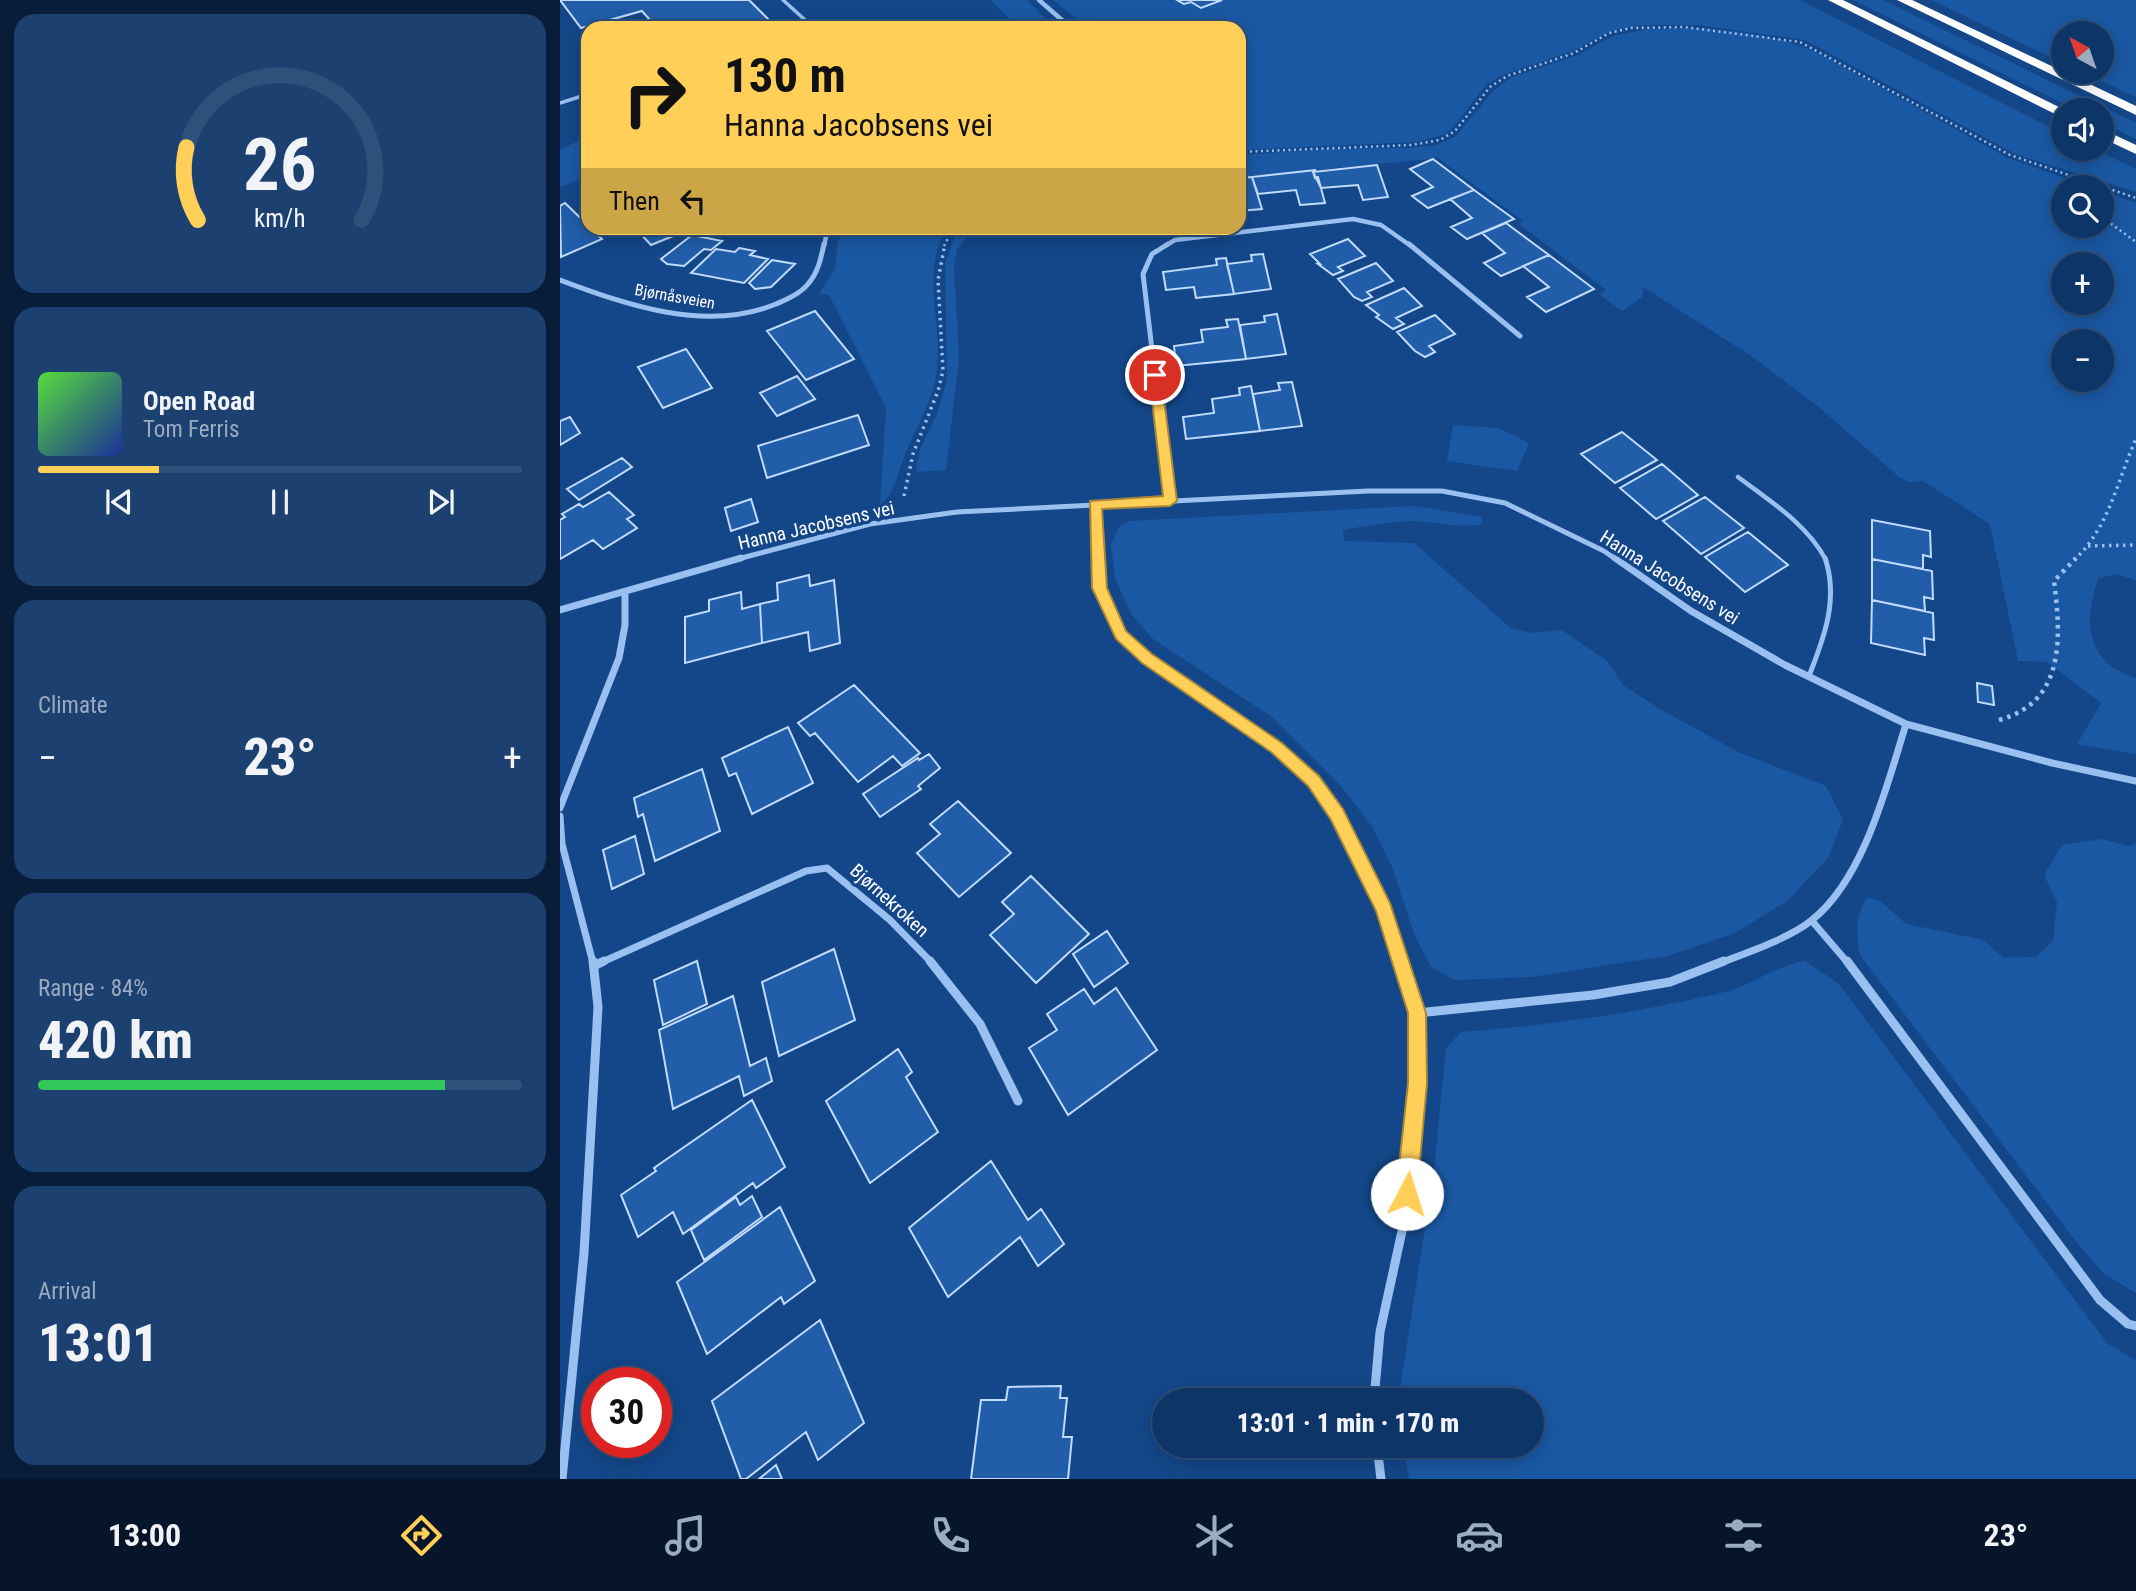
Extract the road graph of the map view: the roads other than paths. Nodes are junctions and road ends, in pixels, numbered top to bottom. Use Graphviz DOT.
graph roads {
  1 [pos="783,0"];
  2 [pos="1039,0"];
  3 [pos="1835,0"];
  4 [pos="1903,0"];
  5 [pos="806,21"];
  6 [pos="1064,21"];
  7 [pos="581,96"];
  8 [pos="560,103"];
  9 [pos="2051,108"];
  10 [pos="2136,111"];
  11 [pos="2114,139"];
  12 [pos="2136,150"];
  13 [pos="1246,231"];
  14 [pos="826,235"];
  15 [pos="1216,235"];
  16 [pos="560,281"];
  17 [pos="1520,336"];
  18 [pos="1738,477"];
  19 [pos="1170,501"];
  20 [pos="1095,504"];
  21 [pos="625,592"];
  22 [pos="560,610"];
  23 [pos="1809,677"];
  24 [pos="1906,724"];
  25 [pos="2136,781"];
  26 [pos="560,808"];
  27 [pos="560,816"];
  28 [pos="1812,921"];
  29 [pos="594,965"];
  30 [pos="1417,1013"];
  31 [pos="1018,1101"];
  32 [pos="2136,1326"];
  33 [pos="1375,1388"];
  34 [pos="1378,1458"];
  35 [pos="562,1479"];
  36 [pos="1381,1479"];
  1 -- 5 [label="lane"];
  2 -- 6 [label="street"];
  3 -- 9 [label="highway"];
  4 -- 10 [label="highway"];
  7 -- 8 [label="lane"];
  11 -- 12 [label="highway"];
  13 -- 17 [label="street"];
  14 -- 16 [label="street, Bjørnåsveien"];
  15 -- 19 [label="street"];
  18 -- 23 [label="lane"];
  19 -- 20 [label="street, Hanna Jacobsens vei"];
  19 -- 23 [label="street, Hanna Jacobsens vei"];
  20 -- 21 [label="street, Hanna Jacobsens vei"];
  20 -- 30 [label="street"];
  21 -- 22 [label="street, Hanna Jacobsens vei"];
  21 -- 26 [label="street"];
  23 -- 24 [label="street, Hanna Jacobsens vei"];
  24 -- 25 [label="street, Hanna Jacobsens vei"];
  24 -- 28 [label="street"];
  27 -- 29 [label="street"];
  28 -- 30 [label="street"];
  28 -- 32 [label="street"];
  29 -- 31 [label="street, Bjørnekroken"];
  29 -- 35 [label="street"];
  30 -- 33 [label="street"];
  34 -- 36 [label="street"];
}
